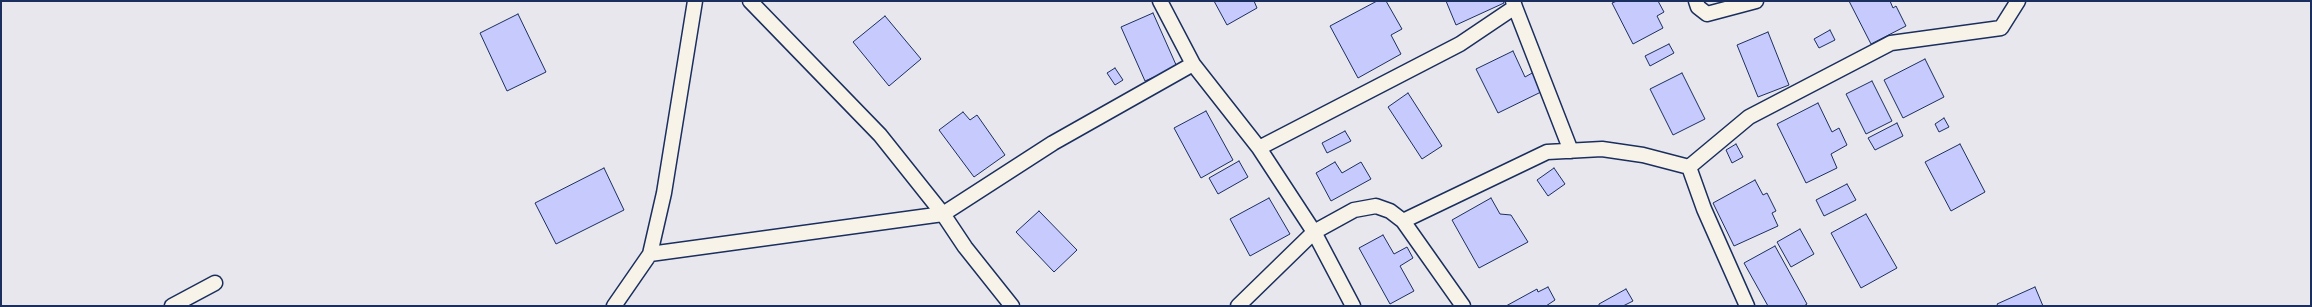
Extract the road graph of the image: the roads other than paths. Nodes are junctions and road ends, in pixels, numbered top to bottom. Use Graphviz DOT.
graph roads {
  1 [pos="695,1"];
  2 [pos="750,1"];
  3 [pos="1160,1"];
  4 [pos="1696,1"];
  5 [pos="1756,1"];
  6 [pos="2018,1"];
  7 [pos="1514,4"];
  8 [pos="1193,64"];
  9 [pos="1259,148"];
  10 [pos="1571,151"];
  11 [pos="1689,167"];
  12 [pos="943,214"];
  13 [pos="1403,221"];
  14 [pos="1314,232"];
  15 [pos="650,254"];
  16 [pos="215,283"];
  17 [pos="172,306"];
  18 [pos="614,306"];
  19 [pos="1012,306"];
  20 [pos="1238,306"];
  21 [pos="1353,306"];
  22 [pos="1463,306"];
  23 [pos="1747,306"];
  1 -- 15 [label="lane"];
  2 -- 12 [label="lane"];
  3 -- 8 [label="lane"];
  4 -- 5 [label="lane"];
  6 -- 11 [label="lane"];
  7 -- 9 [label="lane"];
  7 -- 10 [label="lane"];
  8 -- 9 [label="lane"];
  8 -- 12 [label="lane"];
  9 -- 14 [label="lane"];
  10 -- 11 [label="lane"];
  10 -- 13 [label="lane"];
  11 -- 23 [label="lane"];
  12 -- 15 [label="lane"];
  12 -- 19 [label="lane"];
  13 -- 14 [label="lane"];
  13 -- 22 [label="lane"];
  14 -- 20 [label="lane"];
  14 -- 21 [label="lane"];
  15 -- 18 [label="lane"];
  16 -- 17 [label="lane"];
}
